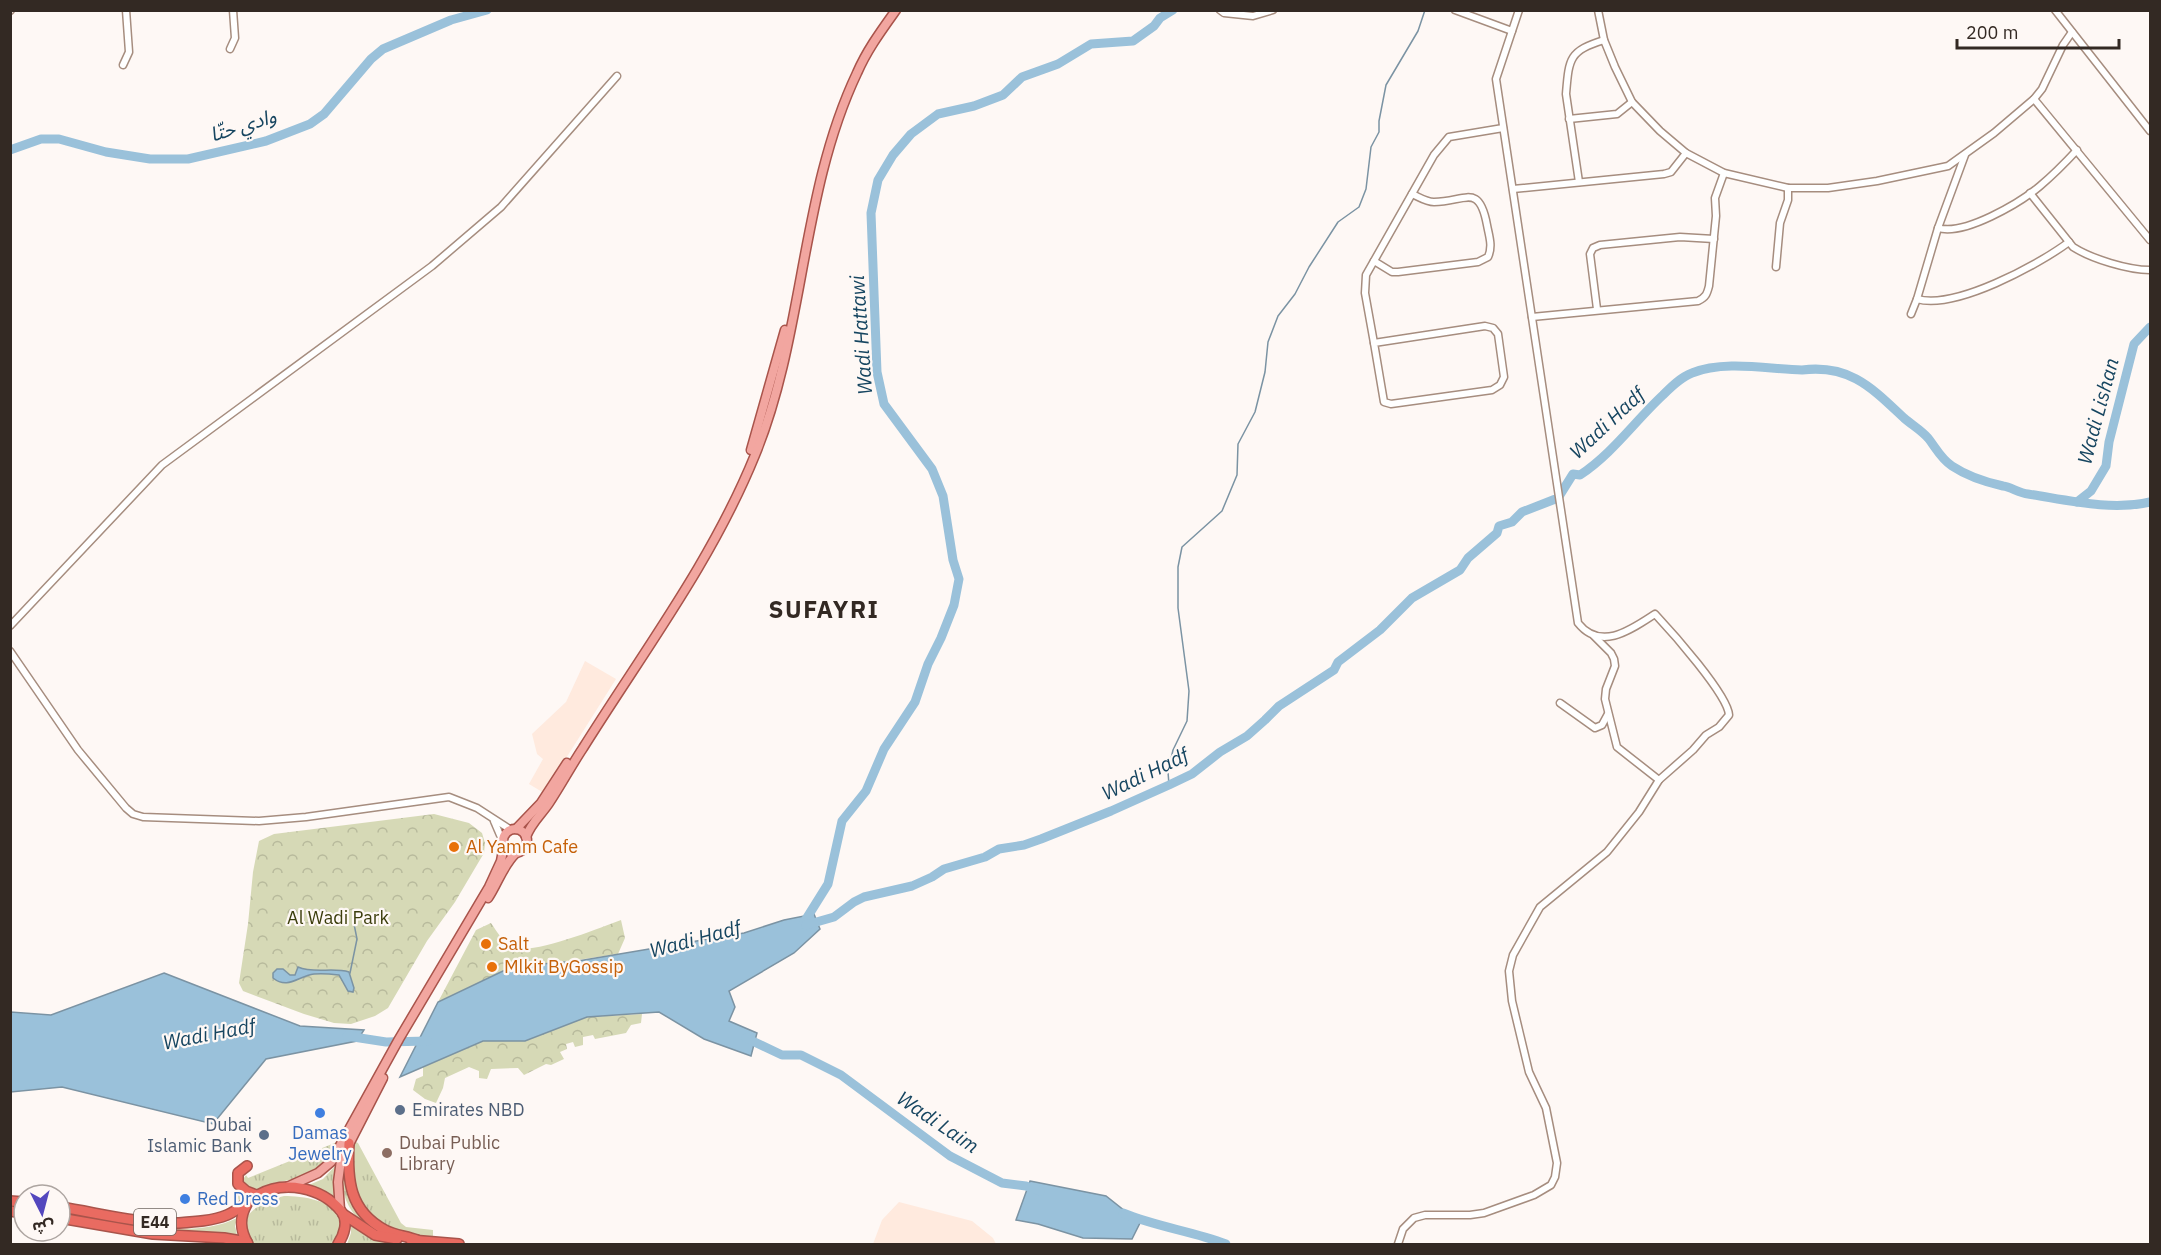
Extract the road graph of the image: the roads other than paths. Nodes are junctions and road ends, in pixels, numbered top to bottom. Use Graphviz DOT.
graph roads {
  1 [pos="126,10"];
  2 [pos="233,10"];
  3 [pos="890,10"];
  4 [pos="896,10"];
  5 [pos="1220,10"];
  6 [pos="1273,10"];
  7 [pos="1455,10"];
  8 [pos="1519,10"];
  9 [pos="1598,10"];
  10 [pos="2055,10"];
  11 [pos="1512,31"];
  12 [pos="2072,32"];
  13 [pos="1604,40"];
  14 [pos="230,50"];
  15 [pos="123,65"];
  16 [pos="617,76"];
  17 [pos="2034,99"];
  18 [pos="1632,102"];
  19 [pos="1569,119"];
  20 [pos="1503,128"];
  21 [pos="2151,131"];
  22 [pos="2077,150"];
  23 [pos="1686,153"];
  24 [pos="1966,153"];
  25 [pos="1941,168"];
  26 [pos="1724,173"];
  27 [pos="1954,180"];
  28 [pos="1579,182"];
  29 [pos="1788,188"];
  30 [pos="1513,189"];
  31 [pos="1412,194"];
  32 [pos="2030,194"];
  33 [pos="1938,228"];
  34 [pos="1714,239"];
  35 [pos="2151,240"];
  36 [pos="2068,242"];
  37 [pos="1374,261"];
  38 [pos="1776,267"];
  39 [pos="2151,270"];
  40 [pos="1917,299"];
  41 [pos="1598,309"];
  42 [pos="1911,314"];
  43 [pos="1532,316"];
  44 [pos="1374,343"];
  45 [pos="10,626"];
  46 [pos="1591,634"];
  47 [pos="10,651"];
  48 [pos="1560,703"];
  49 [pos="1608,714"];
  50 [pos="1659,780"];
  51 [pos="492,818"];
  52 [pos="514,830"];
  53 [pos="526,837"];
  54 [pos="504,844"];
  55 [pos="516,853"];
  56 [pos="401,1040"];
  57 [pos="388,1064"];
  58 [pos="349,1143"];
  59 [pos="246,1166"];
  60 [pos="286,1187"];
  61 [pos="256,1195"];
  62 [pos="247,1204"];
  63 [pos="72,1209"];
  64 [pos="342,1212"];
  65 [pos="131,1218"];
  66 [pos="72,1220"];
  67 [pos="129,1229"];
  68 [pos="417,1239"];
  69 [pos="248,1243"];
  70 [pos="338,1245"];
  71 [pos="459,1245"];
  72 [pos="1398,1245"];
  1 -- 15 [label="street"];
  2 -- 14 [label="street"];
  3 -- 52 [label="main road"];
  4 -- 53 [label="main road"];
  5 -- 6 [label="street"];
  7 -- 11 [label="street"];
  8 -- 11 [label="street"];
  9 -- 13 [label="street"];
  10 -- 12 [label="street"];
  11 -- 20 [label="street"];
  12 -- 17 [label="street"];
  12 -- 21 [label="street"];
  13 -- 18 [label="street"];
  13 -- 19 [label="street"];
  16 -- 45 [label="street"];
  17 -- 22 [label="street"];
  17 -- 24 [label="street"];
  18 -- 19 [label="street"];
  18 -- 23 [label="street"];
  19 -- 28 [label="street"];
  20 -- 30 [label="street"];
  20 -- 31 [label="street"];
  22 -- 32 [label="street"];
  22 -- 35 [label="street"];
  23 -- 26 [label="street"];
  23 -- 28 [label="street"];
  24 -- 25 [label="street"];
  24 -- 27 [label="street"];
  25 -- 27 [label="street"];
  25 -- 29 [label="street"];
  26 -- 29 [label="street"];
  26 -- 34 [label="street"];
  27 -- 33 [label="street"];
  28 -- 30 [label="street"];
  29 -- 38 [label="street"];
  30 -- 43 [label="street"];
  31 -- 37 [label="street"];
  31 -- 37 [label="street"];
  32 -- 33 [label="street"];
  32 -- 36 [label="street"];
  33 -- 40 [label="street"];
  34 -- 41 [label="street"];
  34 -- 41 [label="street"];
  36 -- 39 [label="street"];
  36 -- 40 [label="street"];
  37 -- 44 [label="street"];
  40 -- 42 [label="street"];
  41 -- 43 [label="street"];
  43 -- 46 [label="street"];
  44 -- 44 [label="street"];
  46 -- 49 [label="street"];
  46 -- 50 [label="street"];
  47 -- 51 [label="street"];
  48 -- 49 [label="street"];
  49 -- 50 [label="street"];
  50 -- 72 [label="street"];
  51 -- 52 [label="street"];
  51 -- 54 [label="street"];
  52 -- 53 [label="main road"];
  52 -- 54 [label="main road"];
  53 -- 55 [label="main road"];
  54 -- 55 [label="main road"];
  54 -- 56 [label="main road"];
  55 -- 56 [label="main road"];
  56 -- 57 [label="main road"];
  57 -- 58 [label="main road"];
  57 -- 60 [label="main road"];
  58 -- 64 [label="main road"];
  58 -- 68 [label="highway"];
  59 -- 61 [label="highway"];
  60 -- 61 [label="highway"];
  60 -- 64 [label="highway"];
  61 -- 62 [label="highway"];
  62 -- 65 [label="highway, E44"];
  62 -- 69 [label="highway"];
  63 -- 65 [label="highway, E44"];
  64 -- 68 [label="highway"];
  64 -- 70 [label="highway"];
  65 -- 67 [label="highway"];
  66 -- 67 [label="highway, E44"];
  67 -- 69 [label="highway, E44"];
  68 -- 71 [label="highway"];
}
